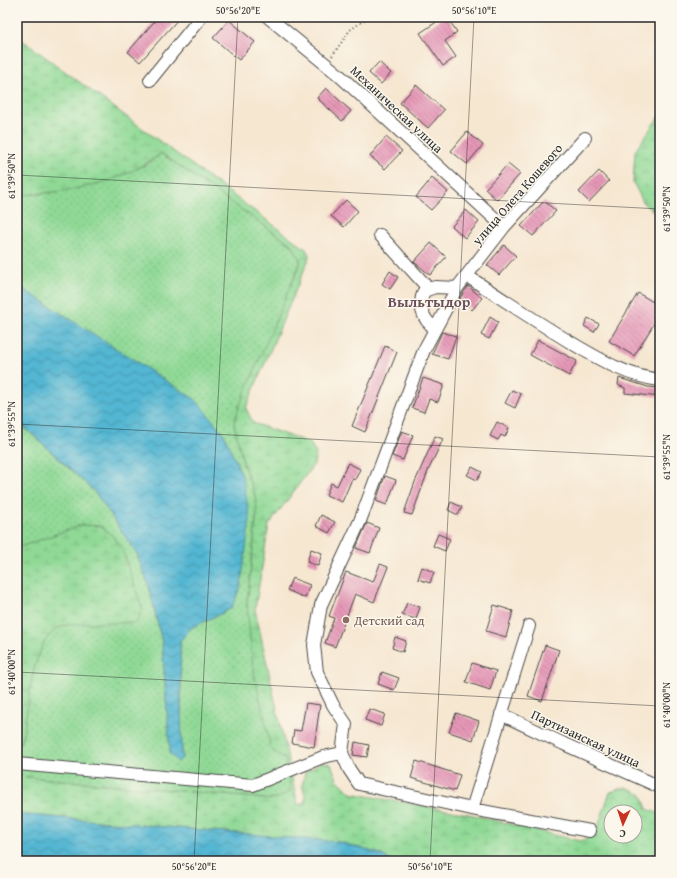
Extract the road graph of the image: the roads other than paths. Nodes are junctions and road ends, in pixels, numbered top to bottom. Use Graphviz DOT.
graph roads {
  1 [pos="201,17"];
  2 [pos="268,17"];
  3 [pos="150,80"];
  4 [pos="585,138"];
  5 [pos="504,226"];
  6 [pos="380,235"];
  7 [pos="467,276"];
  8 [pos="428,288"];
  9 [pos="457,288"];
  10 [pos="435,328"];
  11 [pos="660,380"];
  12 [pos="529,626"];
  13 [pos="501,714"];
  14 [pos="342,752"];
  15 [pos="17,764"];
  16 [pos="660,787"];
  17 [pos="472,809"];
  18 [pos="590,831"];
  1 -- 3 [label="street"];
  2 -- 5 [label="street, Механическая улица"];
  4 -- 5 [label="street, улица Олега Кошевого"];
  5 -- 7 [label="street, улица Олега Кошевого"];
  6 -- 8 [label="street"];
  7 -- 9 [label="street, улица Олега Кошевого"];
  7 -- 11 [label="street"];
  8 -- 9 [label="street"];
  8 -- 10 [label="street"];
  9 -- 10 [label="street, улица Олега Кошевого"];
  10 -- 14 [label="street, улица Олега Кошевого"];
  12 -- 13 [label="street"];
  13 -- 16 [label="street, Партизанская улица"];
  13 -- 17 [label="street"];
  14 -- 15 [label="street"];
  14 -- 17 [label="street"];
  17 -- 18 [label="street"];
}
